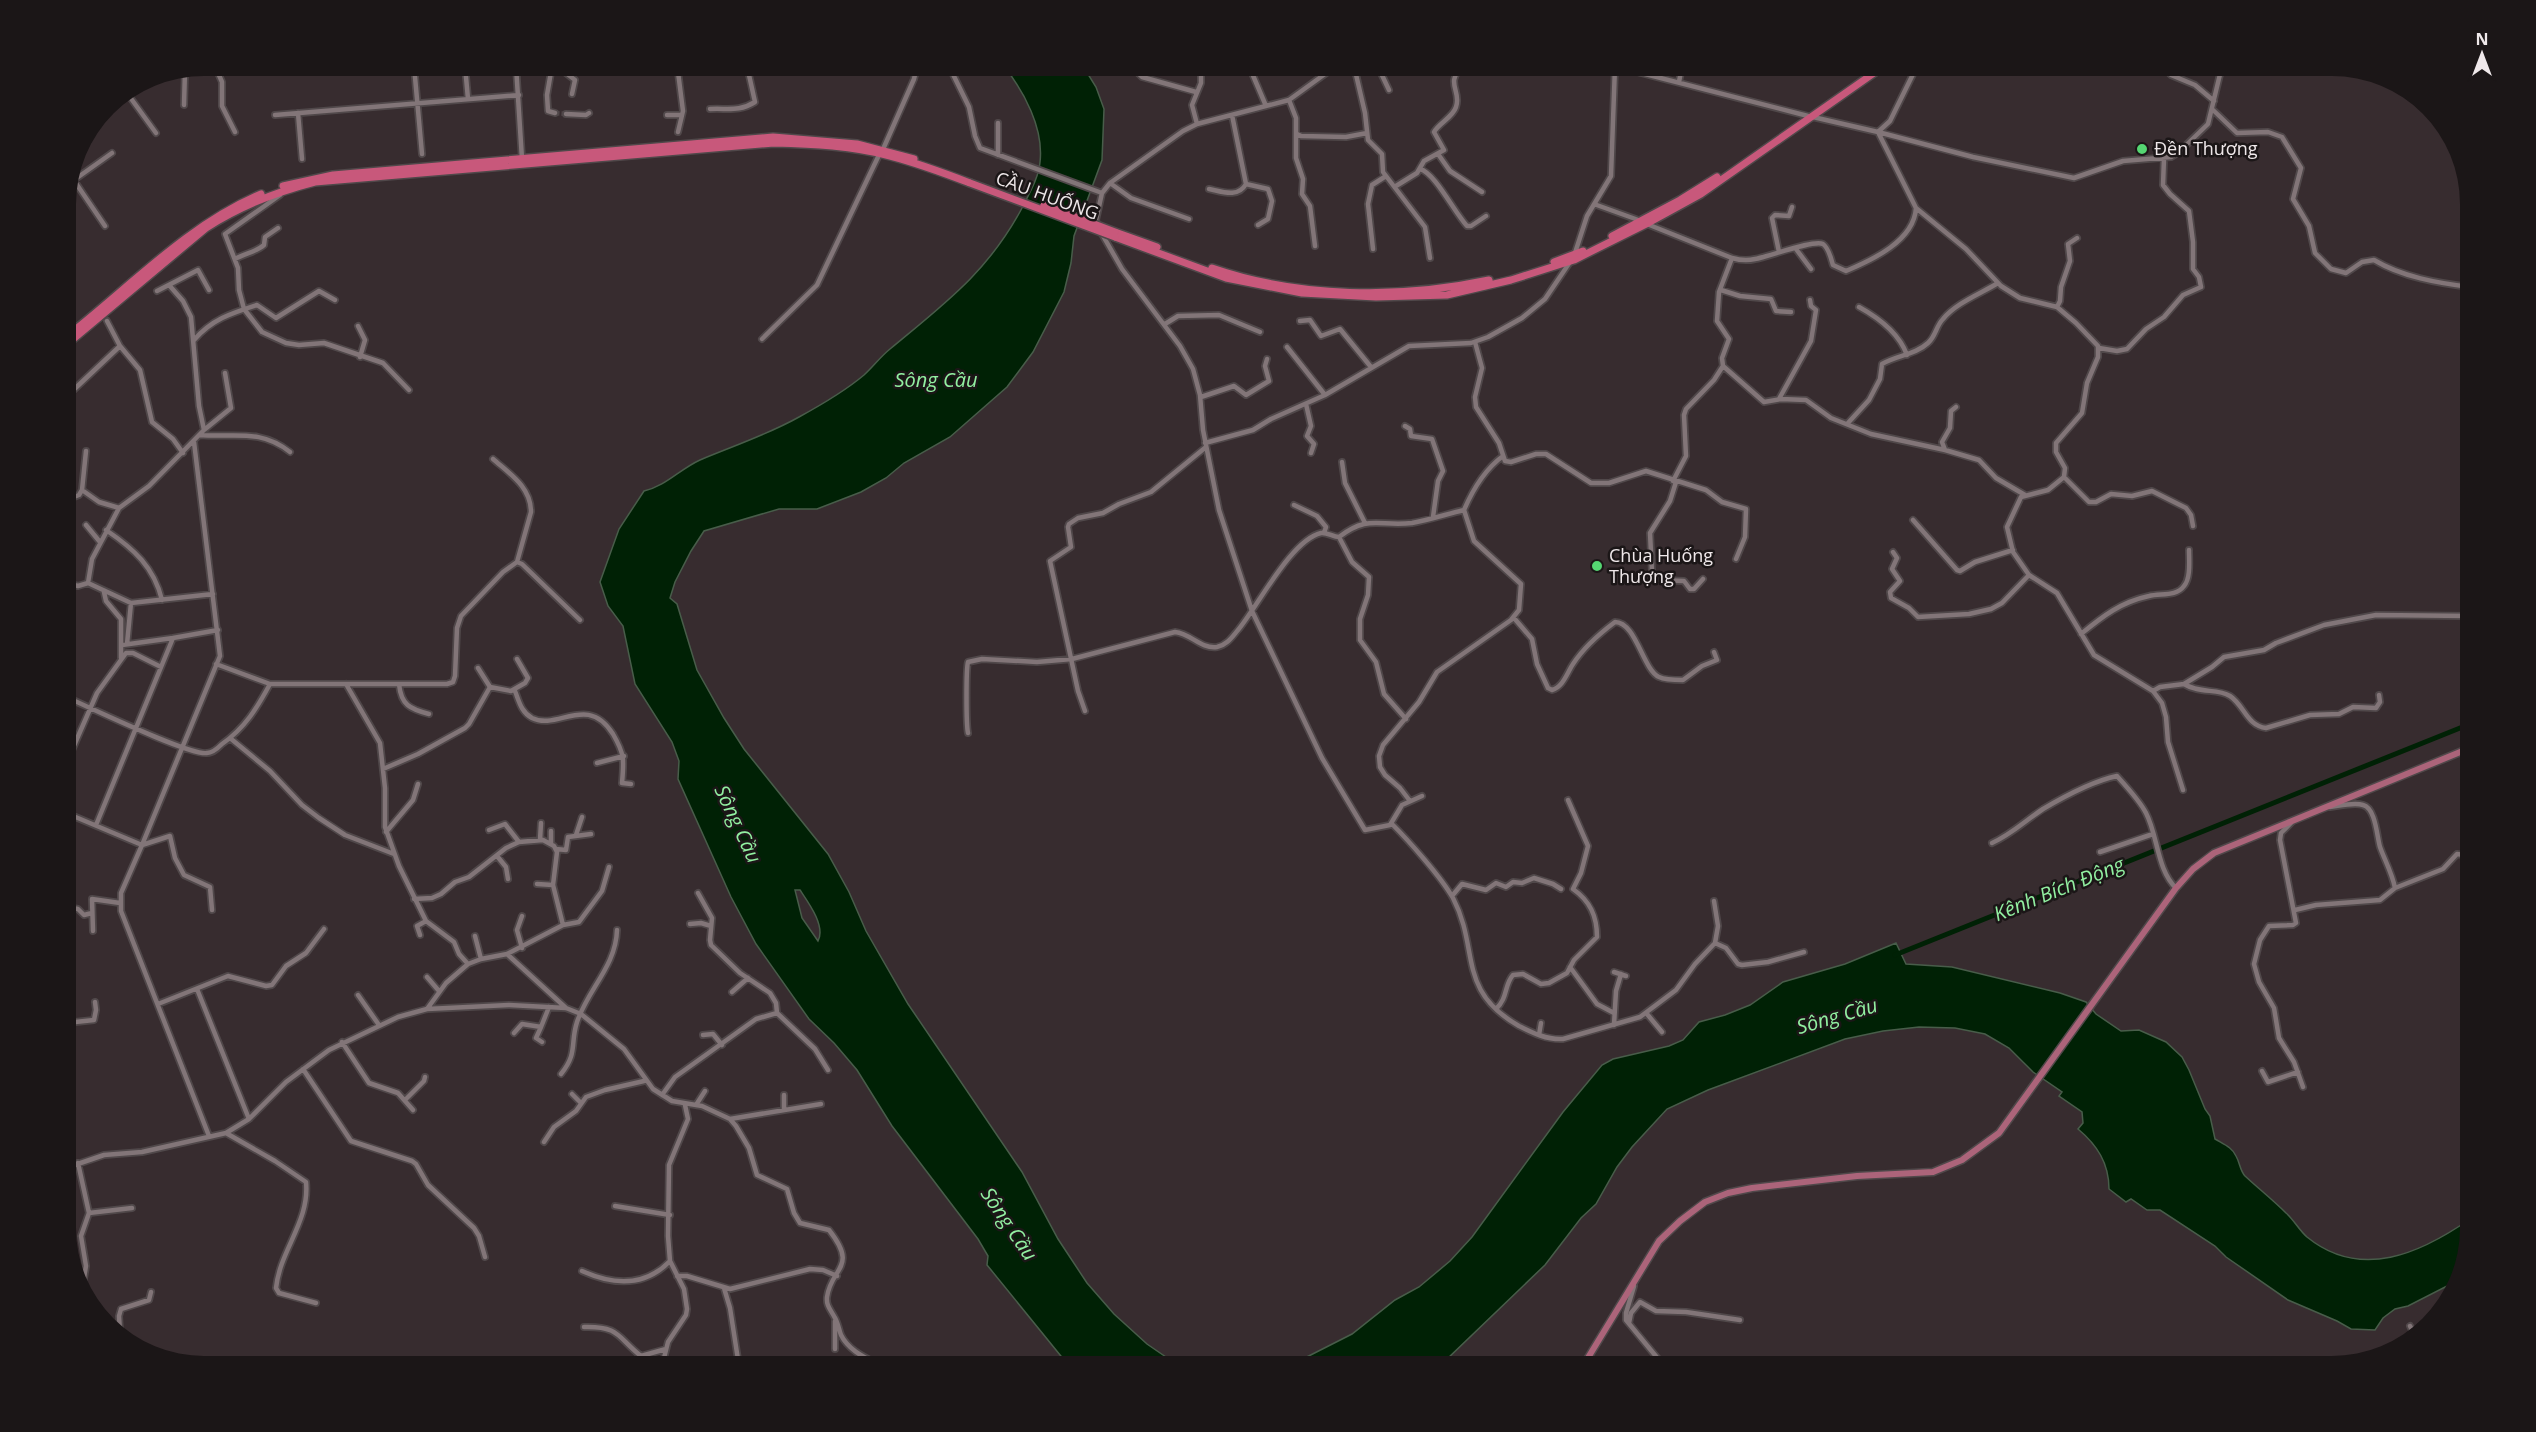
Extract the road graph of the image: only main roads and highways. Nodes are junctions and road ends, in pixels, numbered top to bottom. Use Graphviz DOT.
graph roads {
  1 [pos="1863,76"];
  2 [pos="1869,76"];
  3 [pos="1810,116"];
  4 [pos="522,162"];
  5 [pos="77,328"];
  6 [pos="77,336"];
  7 [pos="2460,752"];
  8 [pos="1589,1356"];
  1 -- 3 [label="highway"];
  2 -- 3 [label="highway"];
  3 -- 4 [label="highway, CẦU HUỐNG, bridge"];
  4 -- 5 [label="highway"];
  4 -- 6 [label="highway"];
  7 -- 8 [label="main road"];
}
